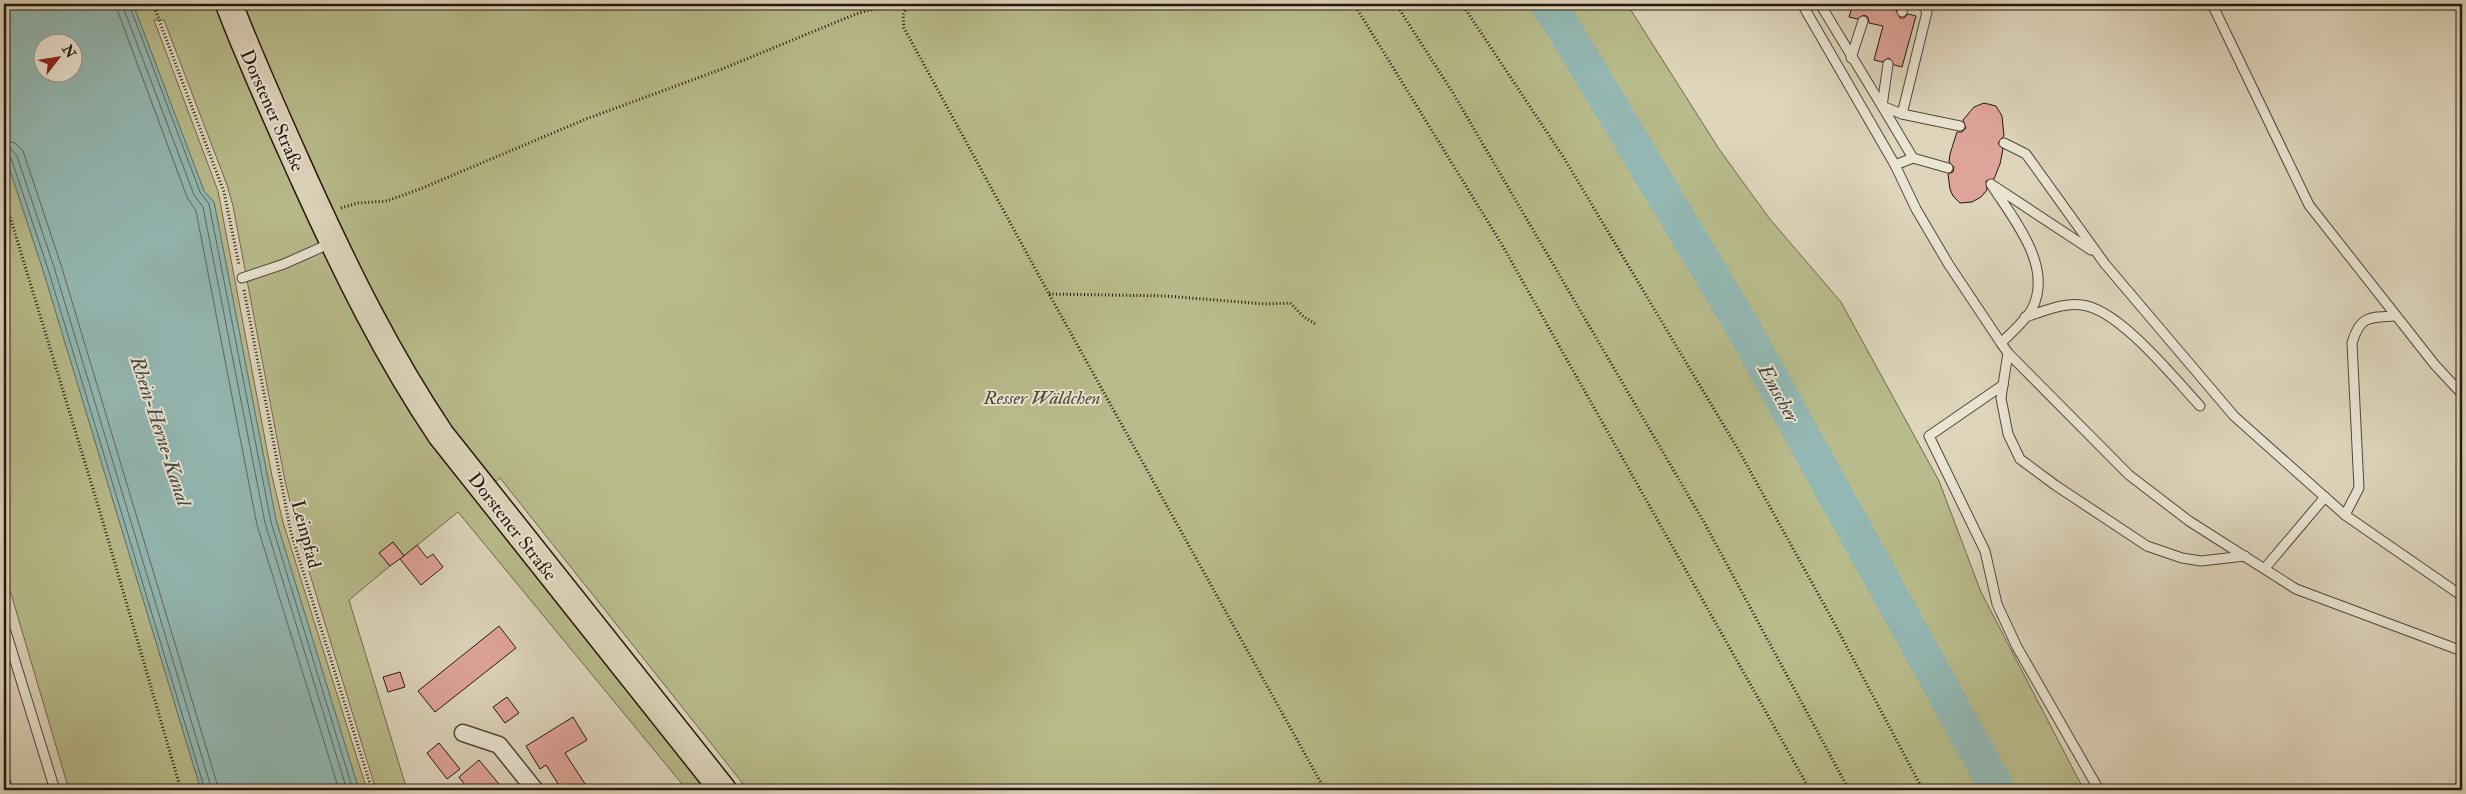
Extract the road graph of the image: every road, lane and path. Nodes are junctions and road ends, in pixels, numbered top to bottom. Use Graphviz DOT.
graph roads {
  1 [pos="153,4"];
  2 [pos="229,4"];
  3 [pos="892,4"];
  4 [pos="908,4"];
  5 [pos="1354,4"];
  6 [pos="1396,4"];
  7 [pos="1462,4"];
  8 [pos="1802,4"];
  9 [pos="1820,4"];
  10 [pos="1830,4"];
  11 [pos="1922,4"];
  12 [pos="2212,4"];
  13 [pos="1826,14"];
  14 [pos="1863,21"];
  15 [pos="1852,58"];
  16 [pos="1888,64"];
  17 [pos="1882,106"];
  18 [pos="1902,114"];
  19 [pos="1960,126"];
  20 [pos="2004,144"];
  21 [pos="1913,158"];
  22 [pos="1895,165"];
  23 [pos="1948,168"];
  24 [pos="4,196"];
  25 [pos="320,214"];
  26 [pos="334,242"];
  27 [pos="2097,254"];
  28 [pos="242,278"];
  29 [pos="1049,294"];
  30 [pos="2395,316"];
  31 [pos="2025,317"];
  32 [pos="1317,325"];
  33 [pos="2001,343"];
  34 [pos="2008,353"];
  35 [pos="2003,385"];
  36 [pos="2462,394"];
  37 [pos="2200,406"];
  38 [pos="2325,497"];
  39 [pos="2345,515"];
  40 [pos="2245,556"];
  41 [pos="2265,568"];
  42 [pos="2462,596"];
  43 [pos="4,632"];
  44 [pos="2462,651"];
  45 [pos="463,734"];
  46 [pos="4,778"];
  47 [pos="8,790"];
  48 [pos="55,790"];
  49 [pos="181,790"];
  50 [pos="372,790"];
  51 [pos="535,790"];
  52 [pos="723,790"];
  53 [pos="1325,790"];
  54 [pos="1810,790"];
  55 [pos="1849,790"];
  56 [pos="1923,790"];
  57 [pos="2099,790"];
  1 -- 28 [label="path, Leinpfad"];
  2 -- 25 [label="main road, Dorstener Straße"];
  3 -- 25 [label="path"];
  4 -- 29 [label="path"];
  5 -- 54 [label="path"];
  6 -- 55 [label="path"];
  7 -- 56 [label="path"];
  8 -- 22 [label="lane"];
  9 -- 13 [label="lane"];
  10 -- 13 [label="lane"];
  11 -- 18 [label="lane"];
  12 -- 30 [label="lane"];
  13 -- 15 [label="lane"];
  14 -- 15 [label="lane"];
  15 -- 17 [label="lane"];
  16 -- 17 [label="lane"];
  17 -- 18 [label="lane"];
  17 -- 21 [label="lane"];
  18 -- 19 [label="lane"];
  20 -- 27 [label="lane"];
  21 -- 22 [label="lane"];
  21 -- 23 [label="lane"];
  22 -- 33 [label="lane"];
  24 -- 49 [label="path"];
  25 -- 26 [label="main road, Dorstener Straße"];
  26 -- 28 [label="lane"];
  26 -- 52 [label="main road, Dorstener Straße"];
  27 -- 31 [label="lane"];
  27 -- 38 [label="lane"];
  28 -- 50 [label="path, Leinpfad"];
  29 -- 32 [label="path"];
  29 -- 53 [label="path"];
  30 -- 36 [label="lane"];
  30 -- 39 [label="lane"];
  31 -- 33 [label="lane"];
  31 -- 37 [label="lane"];
  33 -- 34 [label="lane"];
  34 -- 35 [label="lane"];
  34 -- 40 [label="lane"];
  35 -- 40 [label="lane"];
  35 -- 57 [label="lane"];
  38 -- 39 [label="lane"];
  38 -- 41 [label="lane"];
  39 -- 42 [label="lane"];
  40 -- 41 [label="lane"];
  41 -- 44 [label="lane"];
  43 -- 48 [label="lane"];
  45 -- 51 [label="street"];
  46 -- 47 [label="lane"];
}
